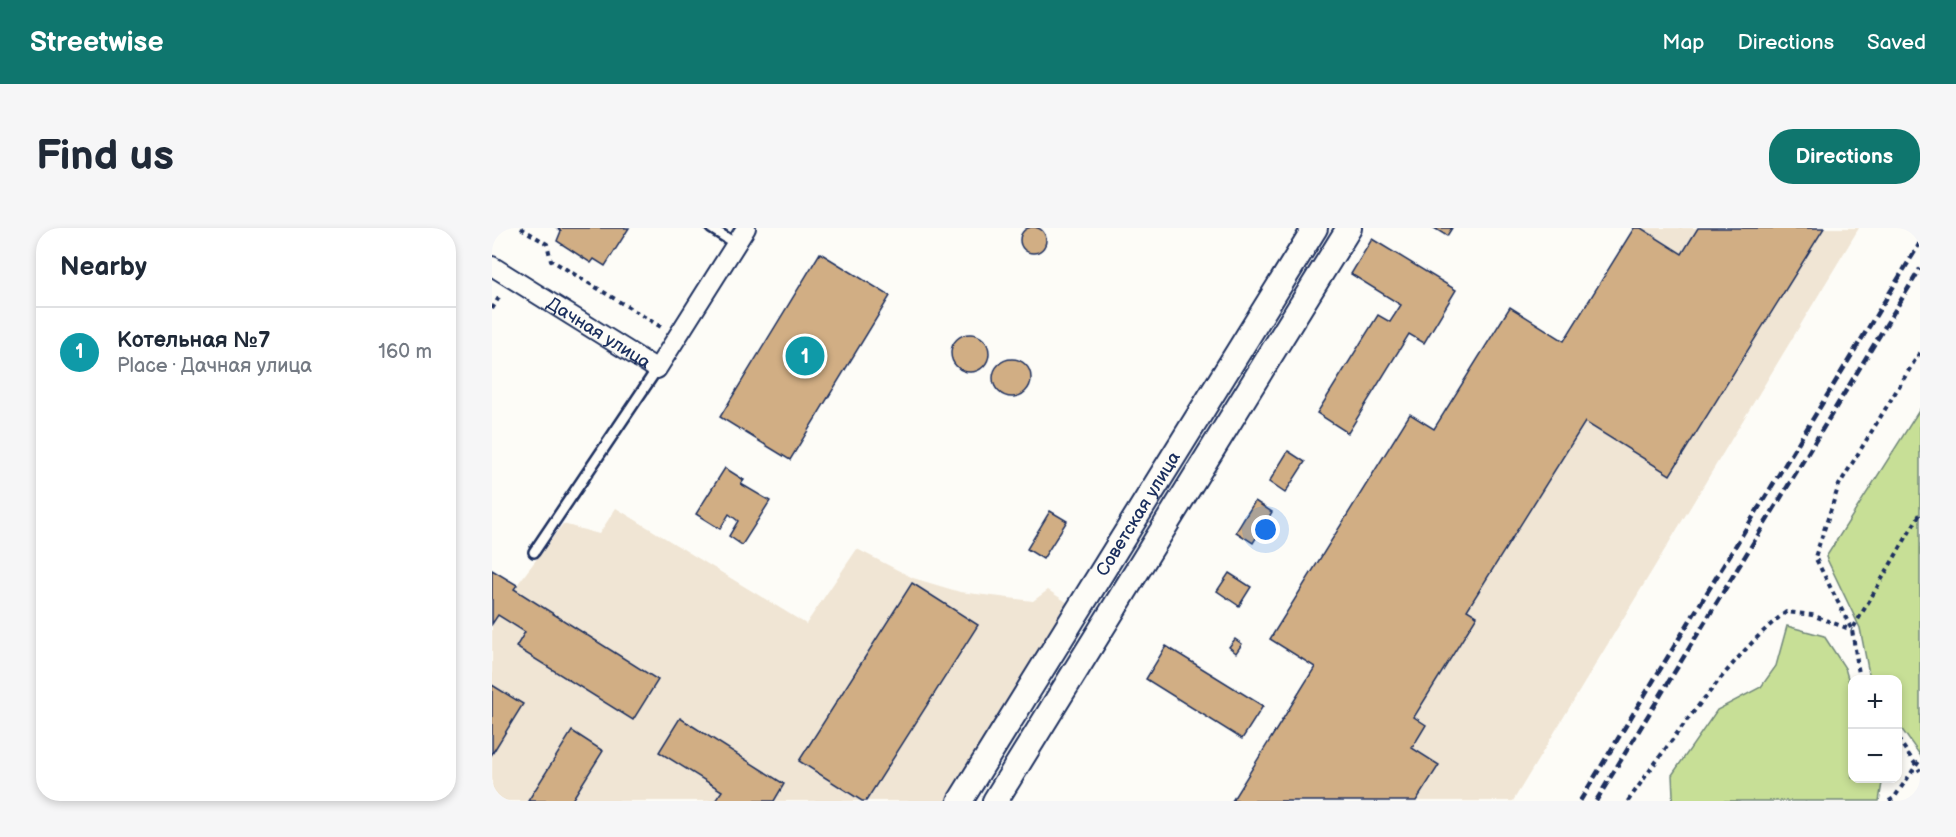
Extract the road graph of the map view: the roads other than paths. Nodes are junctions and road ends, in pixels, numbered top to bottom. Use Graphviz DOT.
graph roads {
  1 [pos="711,228"];
  2 [pos="746,228"];
  3 [pos="1315,228"];
  4 [pos="1349,228"];
  5 [pos="736,244"];
  6 [pos="492,266"];
  7 [pos="657,369"];
  8 [pos="534,552"];
  9 [pos="960,801"];
  10 [pos="995,801"];
  1 -- 5 [label="lane"];
  2 -- 5 [label="street, Дачная улица"];
  3 -- 9 [label="main road, Советская улица"];
  4 -- 10 [label="main road, Советская улица"];
  5 -- 7 [label="street, Дачная улица"];
  6 -- 7 [label="street, Дачная улица"];
  7 -- 8 [label="lane"];
}
